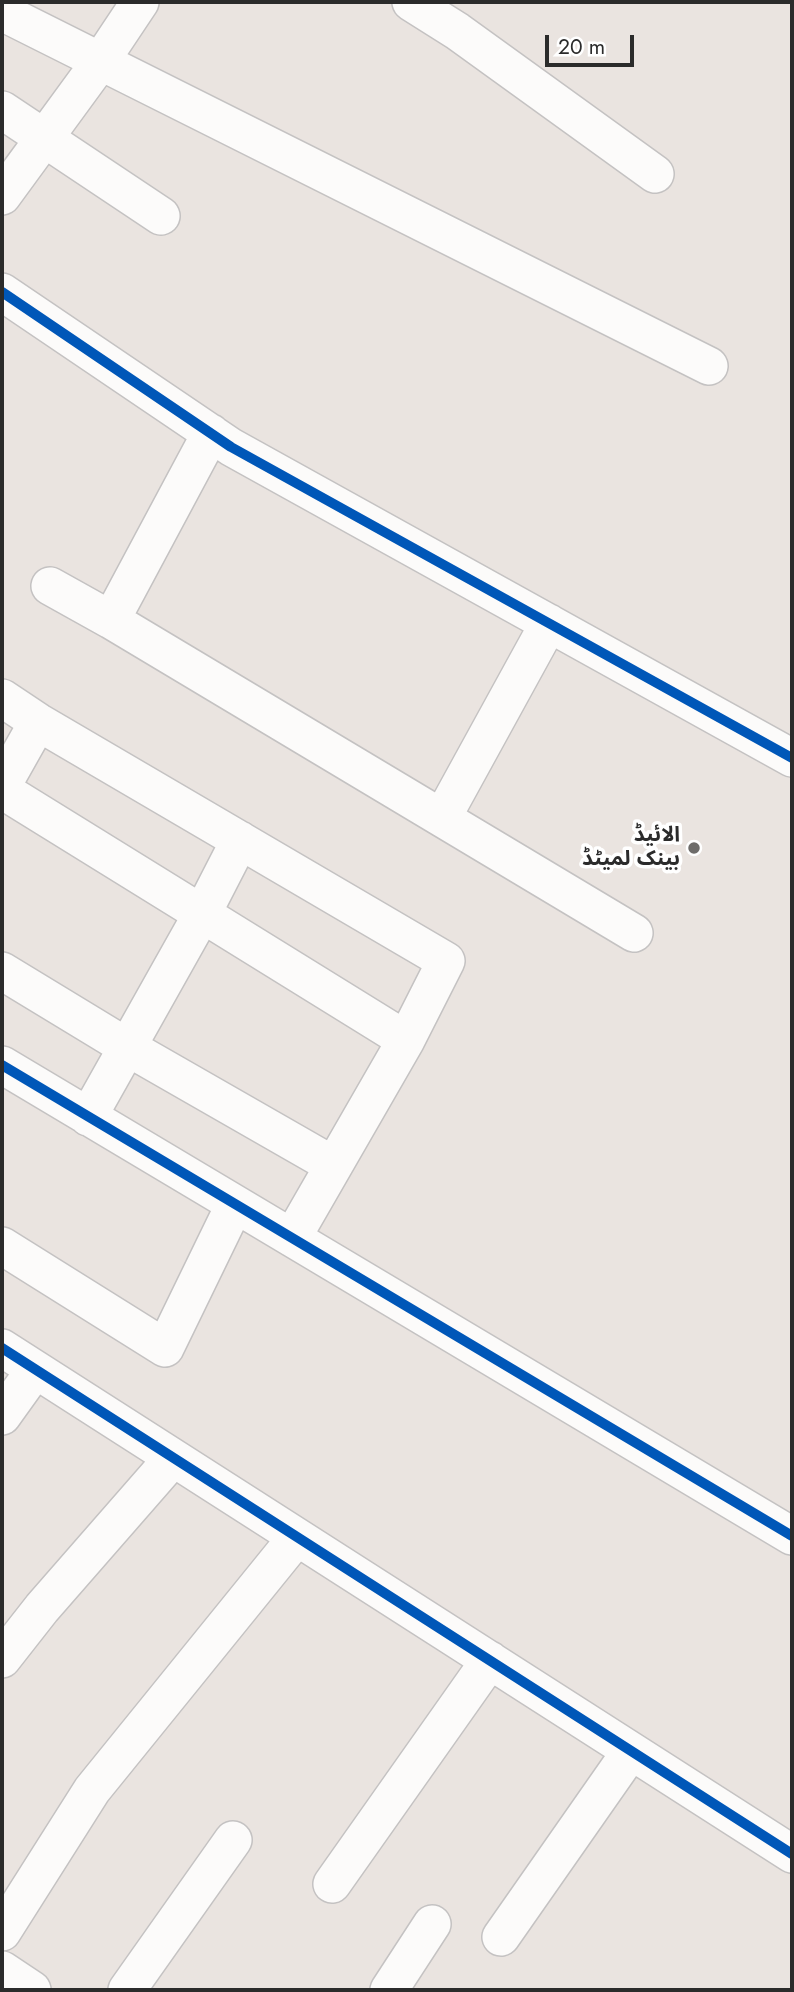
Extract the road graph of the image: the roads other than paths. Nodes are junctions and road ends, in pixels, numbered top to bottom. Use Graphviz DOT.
graph roads {
  1 [pos="140,2"];
  2 [pos="411,2"];
  3 [pos="2,12"];
  4 [pos="100,62"];
  5 [pos="2,110"];
  6 [pos="45,137"];
  7 [pos="655,174"];
  8 [pos="2,196"];
  9 [pos="161,216"];
  10 [pos="2,292"];
  11 [pos="709,366"];
  12 [pos="211,433"];
  13 [pos="50,586"];
  14 [pos="111,620"];
  15 [pos="550,623"];
  16 [pos="2,698"];
  17 [pos="38,722"];
  18 [pos="792,758"];
  19 [pos="2,788"];
  20 [pos="442,818"];
  21 [pos="240,841"];
  22 [pos="202,914"];
  23 [pos="634,933"];
  24 [pos="2,971"];
  25 [pos="405,1040"];
  26 [pos="127,1047"];
  27 [pos="2,1065"];
  28 [pos="88,1117"];
  29 [pos="334,1165"];
  30 [pos="235,1204"];
  31 [pos="292,1238"];
  32 [pos="2,1246"];
  33 [pos="2,1348"];
  34 [pos="35,1370"];
  35 [pos="2,1416"];
  36 [pos="173,1458"];
  37 [pos="792,1536"];
  38 [pos="297,1538"];
  39 [pos="2,1659"];
  40 [pos="489,1660"];
  41 [pos="631,1751"];
  42 [pos="233,1840"];
  43 [pos="792,1854"];
  44 [pos="332,1884"];
  45 [pos="432,1924"];
  46 [pos="2,1932"];
  47 [pos="501,1937"];
  48 [pos="127,1990"];
  49 [pos="388,1990"];
  1 -- 4 [label="street"];
  2 -- 7 [label="street"];
  3 -- 4 [label="street"];
  4 -- 6 [label="street"];
  4 -- 11 [label="street"];
  5 -- 6 [label="street"];
  6 -- 8 [label="street"];
  6 -- 9 [label="street"];
  10 -- 12 [label="street"];
  12 -- 14 [label="street"];
  12 -- 15 [label="street"];
  13 -- 14 [label="street"];
  14 -- 20 [label="street"];
  15 -- 18 [label="street"];
  15 -- 20 [label="street"];
  16 -- 17 [label="street"];
  17 -- 19 [label="street"];
  17 -- 21 [label="street"];
  19 -- 22 [label="street"];
  20 -- 23 [label="street"];
  21 -- 22 [label="street"];
  21 -- 25 [label="street"];
  22 -- 25 [label="street"];
  22 -- 26 [label="street"];
  24 -- 26 [label="street"];
  25 -- 29 [label="street"];
  26 -- 28 [label="street"];
  26 -- 29 [label="street"];
  27 -- 28 [label="street"];
  28 -- 30 [label="street"];
  29 -- 31 [label="street"];
  30 -- 31 [label="street"];
  30 -- 32 [label="street"];
  31 -- 37 [label="street"];
  33 -- 34 [label="street"];
  34 -- 35 [label="street"];
  34 -- 36 [label="street"];
  36 -- 38 [label="street"];
  36 -- 39 [label="street"];
  38 -- 40 [label="street"];
  38 -- 46 [label="street"];
  40 -- 41 [label="street"];
  40 -- 44 [label="street"];
  41 -- 43 [label="street"];
  41 -- 47 [label="street"];
  42 -- 48 [label="street"];
  45 -- 49 [label="street"];
}
